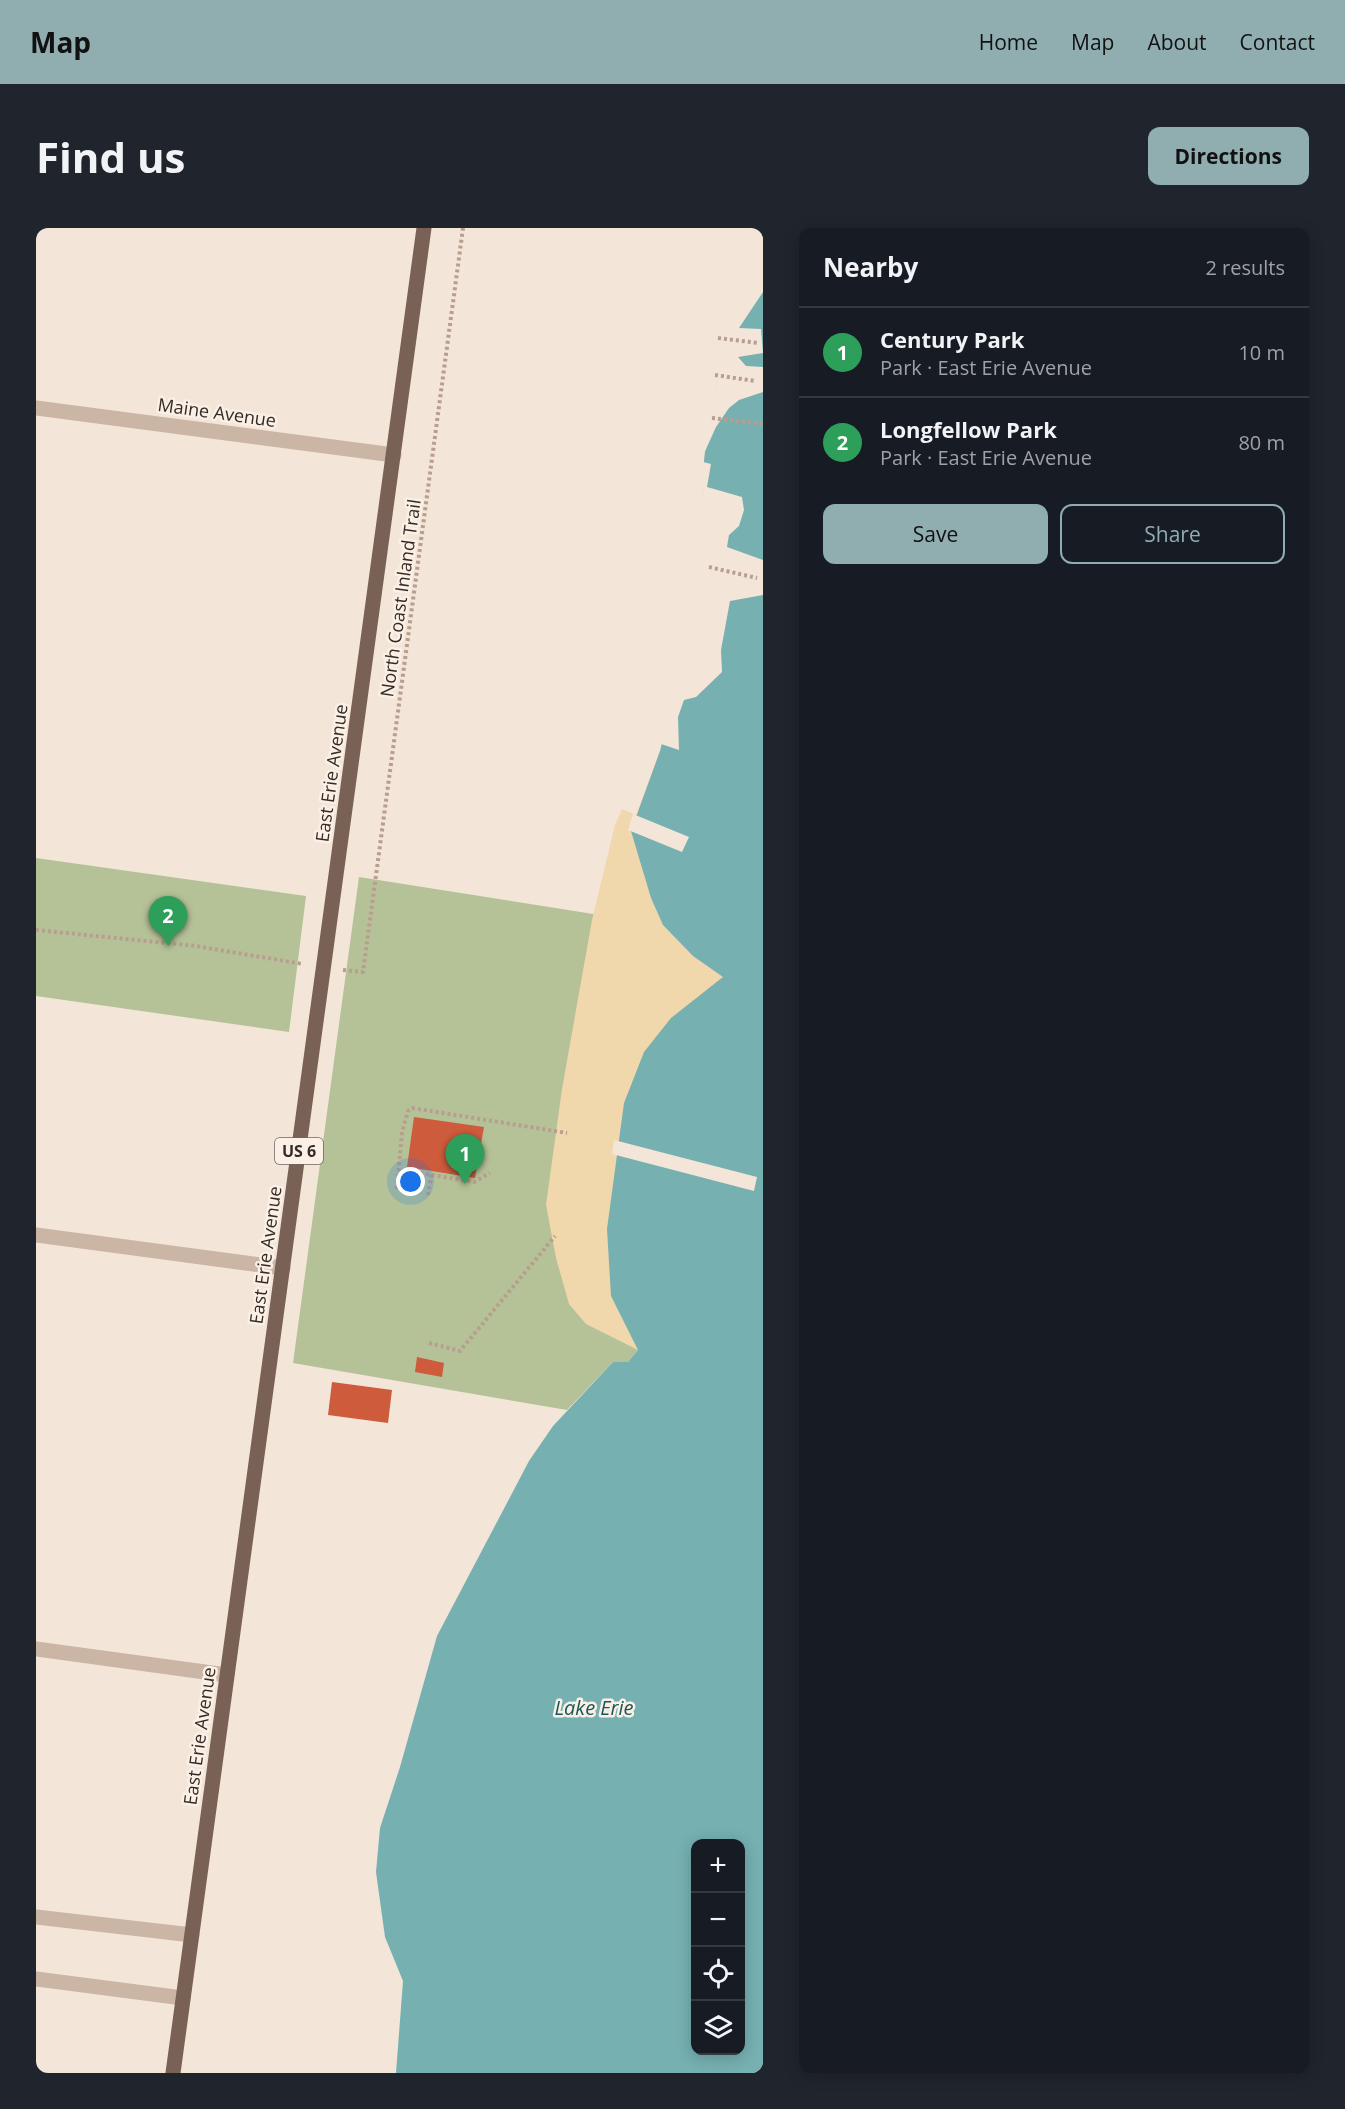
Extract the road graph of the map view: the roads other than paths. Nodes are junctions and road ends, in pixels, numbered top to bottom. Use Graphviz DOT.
graph roads {
  1 [pos="424,228"];
  2 [pos="36,408"];
  3 [pos="394,455"];
  4 [pos="36,1235"];
  5 [pos="283,1269"];
  6 [pos="36,1649"];
  7 [pos="227,1675"];
  8 [pos="36,1917"];
  9 [pos="192,1935"];
  10 [pos="36,1979"];
  11 [pos="183,1998"];
  12 [pos="173,2073"];
  1 -- 3 [label="main road, East Erie Avenue / US 6"];
  2 -- 3 [label="street, Maine Avenue"];
  3 -- 5 [label="main road, East Erie Avenue / US 6"];
  4 -- 5 [label="street"];
  5 -- 7 [label="main road, East Erie Avenue / US 6"];
  6 -- 7 [label="street"];
  7 -- 9 [label="main road, East Erie Avenue / US 6"];
  8 -- 9 [label="street"];
  9 -- 11 [label="main road, East Erie Avenue / US 6"];
  10 -- 11 [label="street"];
  11 -- 12 [label="main road, East Erie Avenue / US 6"];
}
